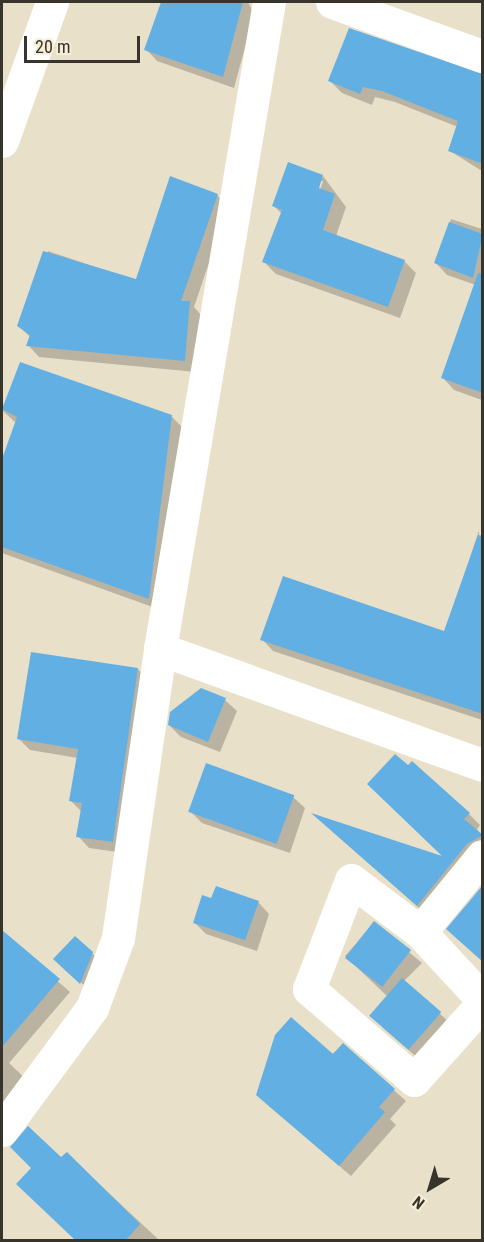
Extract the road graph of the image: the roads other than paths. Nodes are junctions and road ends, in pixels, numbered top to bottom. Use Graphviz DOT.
graph roads {
  1 [pos="52,2"];
  2 [pos="270,2"];
  3 [pos="332,2"];
  4 [pos="483,56"];
  5 [pos="2,141"];
  6 [pos="160,650"];
  7 [pos="483,765"];
  8 [pos="483,856"];
  9 [pos="420,932"];
  10 [pos="483,999"];
  11 [pos="483,1004"];
  12 [pos="2,1130"];
  1 -- 5 [label="street"];
  2 -- 6 [label="street"];
  3 -- 4 [label="street"];
  6 -- 7 [label="street"];
  6 -- 12 [label="street"];
  8 -- 9 [label="street"];
  9 -- 10 [label="street"];
  9 -- 11 [label="street"];
}
